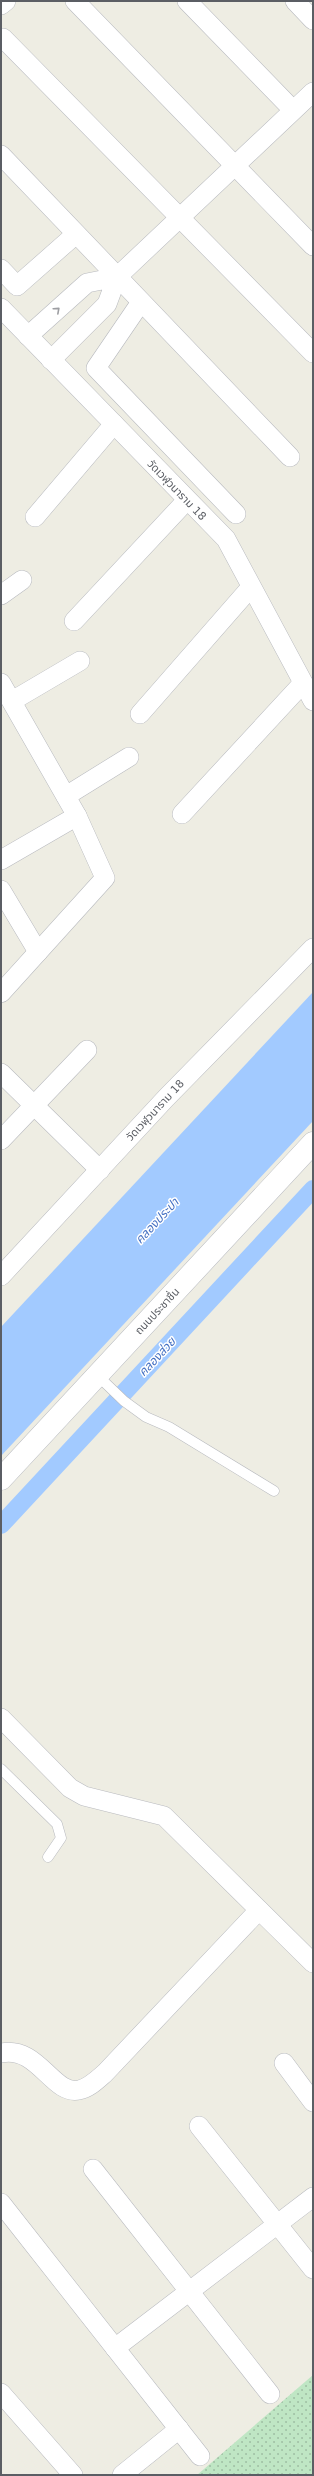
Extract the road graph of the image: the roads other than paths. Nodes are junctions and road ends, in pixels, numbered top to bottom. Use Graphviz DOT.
graph roads {
  1 [pos="6,1"];
  2 [pos="75,1"];
  3 [pos="187,1"];
  4 [pos="295,1"];
  5 [pos="1,5"];
  6 [pos="313,20"];
  7 [pos="3,38"];
  8 [pos="313,92"];
  9 [pos="293,110"];
  10 [pos="1,155"];
  11 [pos="235,165"];
  12 [pos="179,218"];
  13 [pos="76,234"];
  14 [pos="313,246"];
  15 [pos="1,269"];
  16 [pos="117,277"];
  17 [pos="141,302"];
  18 [pos="1,308"];
  19 [pos="28,336"];
  20 [pos="313,353"];
  21 [pos="51,360"];
  22 [pos="114,424"];
  23 [pos="290,457"];
  24 [pos="187,500"];
  25 [pos="236,514"];
  26 [pos="35,517"];
  27 [pos="22,580"];
  28 [pos="251,587"];
  29 [pos="1,595"];
  30 [pos="74,621"];
  31 [pos="80,661"];
  32 [pos="1,683"];
  33 [pos="304,683"];
  34 [pos="12,701"];
  35 [pos="313,701"];
  36 [pos="140,714"];
  37 [pos="129,757"];
  38 [pos="66,796"];
  39 [pos="182,814"];
  40 [pos="77,816"];
  41 [pos="1,860"];
  42 [pos="1,890"];
  43 [pos="313,948"];
  44 [pos="38,952"];
  45 [pos="1,993"];
  46 [pos="87,1050"];
  47 [pos="1,1073"];
  48 [pos="34,1106"];
  49 [pos="1,1140"];
  50 [pos="313,1143"];
  51 [pos="100,1170"];
  52 [pos="1,1276"];
  53 [pos="97,1375"];
  54 [pos="1,1479"];
  55 [pos="274,1491"];
  56 [pos="1,1718"];
  57 [pos="1,1769"];
  58 [pos="48,1857"];
  59 [pos="259,1910"];
  60 [pos="313,1963"];
  61 [pos="1,2053"];
  62 [pos="284,2063"];
  63 [pos="313,2102"];
  64 [pos="200,2126"];
  65 [pos="93,2168"];
  66 [pos="313,2197"];
  67 [pos="1,2203"];
  68 [pos="277,2224"];
  69 [pos="313,2269"];
  70 [pos="189,2292"];
  71 [pos="115,2348"];
  72 [pos="1,2393"];
  73 [pos="270,2394"];
  74 [pos="179,2428"];
  75 [pos="200,2456"];
  76 [pos="73,2475"];
  77 [pos="122,2475"];
  1 -- 5 [label="street"];
  2 -- 11 [label="street"];
  3 -- 9 [label="street"];
  4 -- 6 [label="street"];
  7 -- 12 [label="street"];
  8 -- 9 [label="street"];
  9 -- 11 [label="street"];
  10 -- 13 [label="street"];
  11 -- 12 [label="street"];
  11 -- 14 [label="street"];
  12 -- 16 [label="street"];
  12 -- 20 [label="street"];
  13 -- 15 [label="street"];
  13 -- 16 [label="street"];
  16 -- 17 [label="street"];
  19 -- 16 [label="street, one-way"];
  16 -- 21 [label="street"];
  17 -- 23 [label="street"];
  17 -- 25 [label="street"];
  18 -- 19 [label="street, วัดเวฬุวนาราม 18"];
  19 -- 21 [label="street, วัดเวฬุวนาราม 18"];
  21 -- 22 [label="street, วัดเวฬุวนาราม 18"];
  22 -- 24 [label="street, วัดเวฬุวนาราม 18"];
  22 -- 26 [label="street"];
  24 -- 28 [label="street, วัดเวฬุวนาราม 18"];
  24 -- 30 [label="street"];
  27 -- 29 [label="street"];
  28 -- 33 [label="street, วัดเวฬุวนาราม 18"];
  28 -- 36 [label="street"];
  31 -- 34 [label="street"];
  32 -- 34 [label="street"];
  33 -- 35 [label="street, วัดเวฬุวนาราม 18"];
  33 -- 39 [label="street"];
  34 -- 38 [label="street"];
  37 -- 38 [label="street"];
  38 -- 40 [label="street"];
  40 -- 41 [label="street"];
  40 -- 44 [label="street"];
  42 -- 44 [label="street"];
  43 -- 51 [label="street, วัดเวฬุวนาราม 18"];
  44 -- 45 [label="street"];
  46 -- 48 [label="street"];
  47 -- 48 [label="street"];
  48 -- 49 [label="street"];
  48 -- 51 [label="street"];
  50 -- 53 [label="street, ถนนประชาชื่น"];
  51 -- 52 [label="street, วัดเวฬุวนาราม 18"];
  53 -- 54 [label="street, ถนนประชาชื่น"];
  53 -- 55 [label="lane"];
  56 -- 59 [label="street"];
  57 -- 58 [label="lane"];
  59 -- 60 [label="street"];
  59 -- 61 [label="street"];
  62 -- 63 [label="street"];
  64 -- 68 [label="street"];
  65 -- 70 [label="street"];
  66 -- 68 [label="street"];
  67 -- 71 [label="street"];
  68 -- 69 [label="street"];
  68 -- 70 [label="street"];
  70 -- 71 [label="street"];
  70 -- 73 [label="street"];
  71 -- 74 [label="street"];
  72 -- 76 [label="street"];
  74 -- 75 [label="street"];
  74 -- 77 [label="street"];
}
